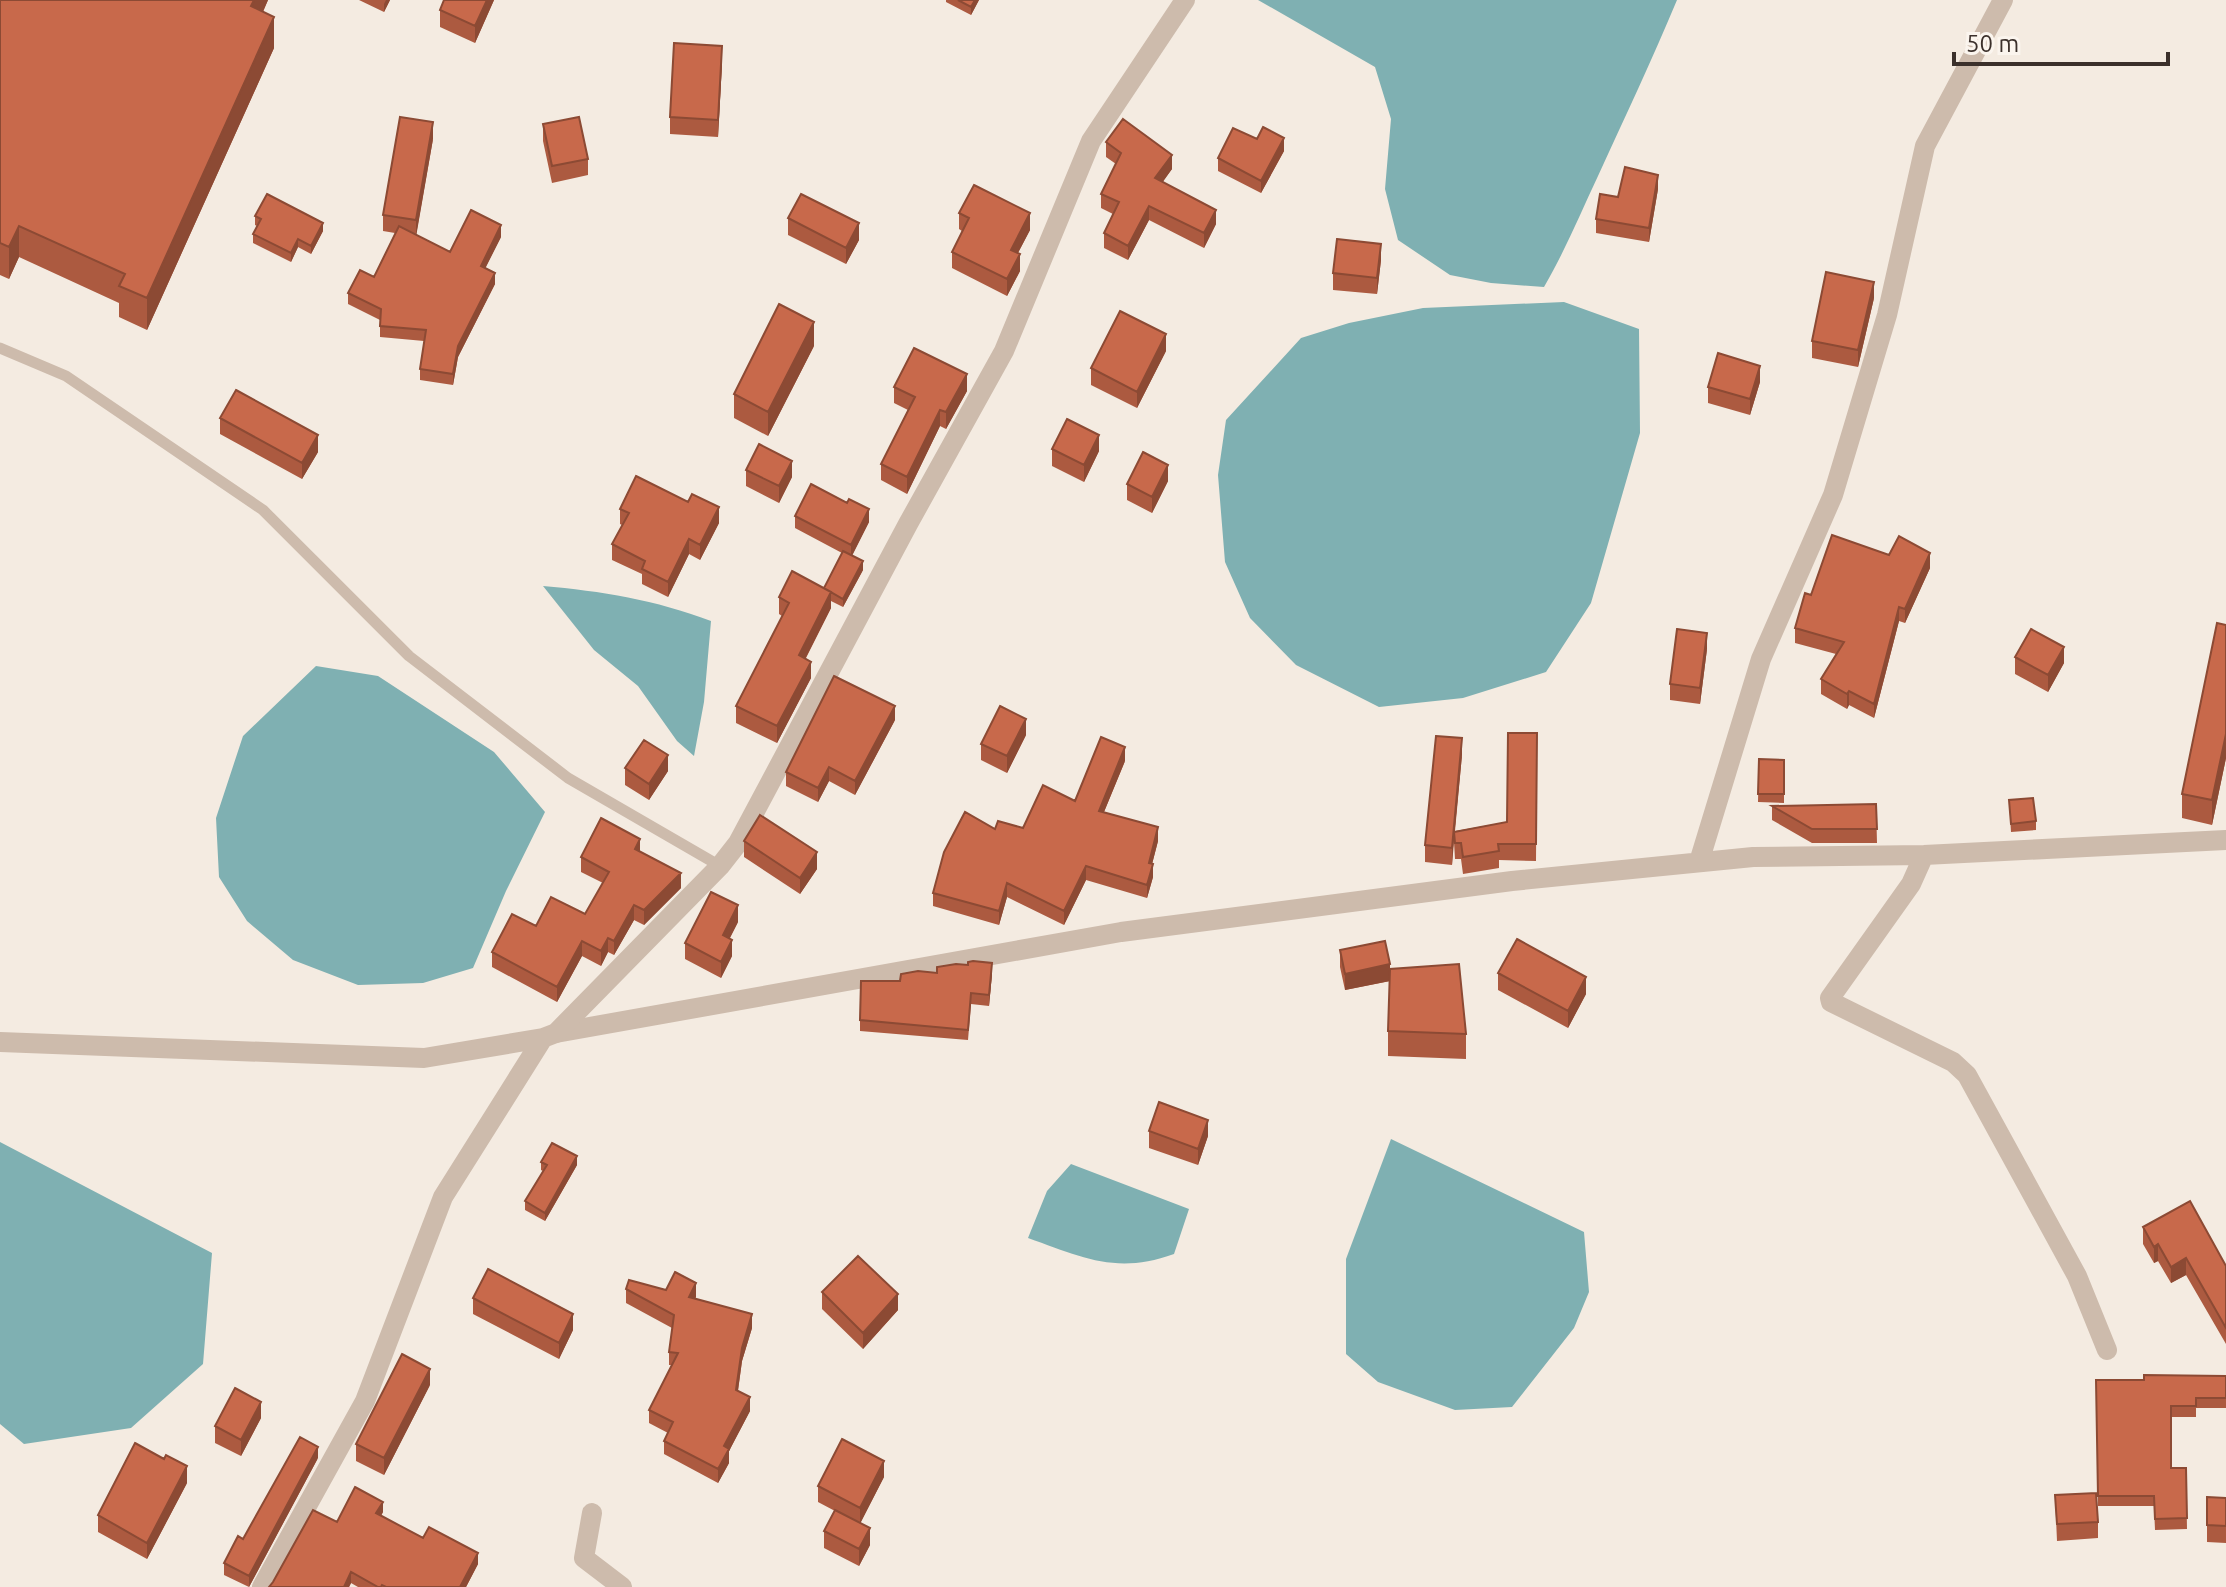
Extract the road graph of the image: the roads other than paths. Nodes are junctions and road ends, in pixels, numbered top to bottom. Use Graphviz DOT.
graph roads {
  1 [pos="1185,0"];
  2 [pos="2003,0"];
  3 [pos="0,348"];
  4 [pos="2226,840"];
  5 [pos="1924,855"];
  6 [pos="1699,862"];
  7 [pos="720,866"];
  8 [pos="549,1036"];
  9 [pos="0,1042"];
  10 [pos="2107,1350"];
  11 [pos="592,1513"];
  12 [pos="262,1587"];
  13 [pos="622,1587"];
  1 -- 7 [label="street"];
  2 -- 6 [label="street"];
  3 -- 7 [label="lane"];
  4 -- 5 [label="street"];
  5 -- 6 [label="street"];
  5 -- 10 [label="street"];
  6 -- 8 [label="street"];
  7 -- 8 [label="street"];
  8 -- 9 [label="street"];
  8 -- 12 [label="street"];
  11 -- 13 [label="street"];
}
